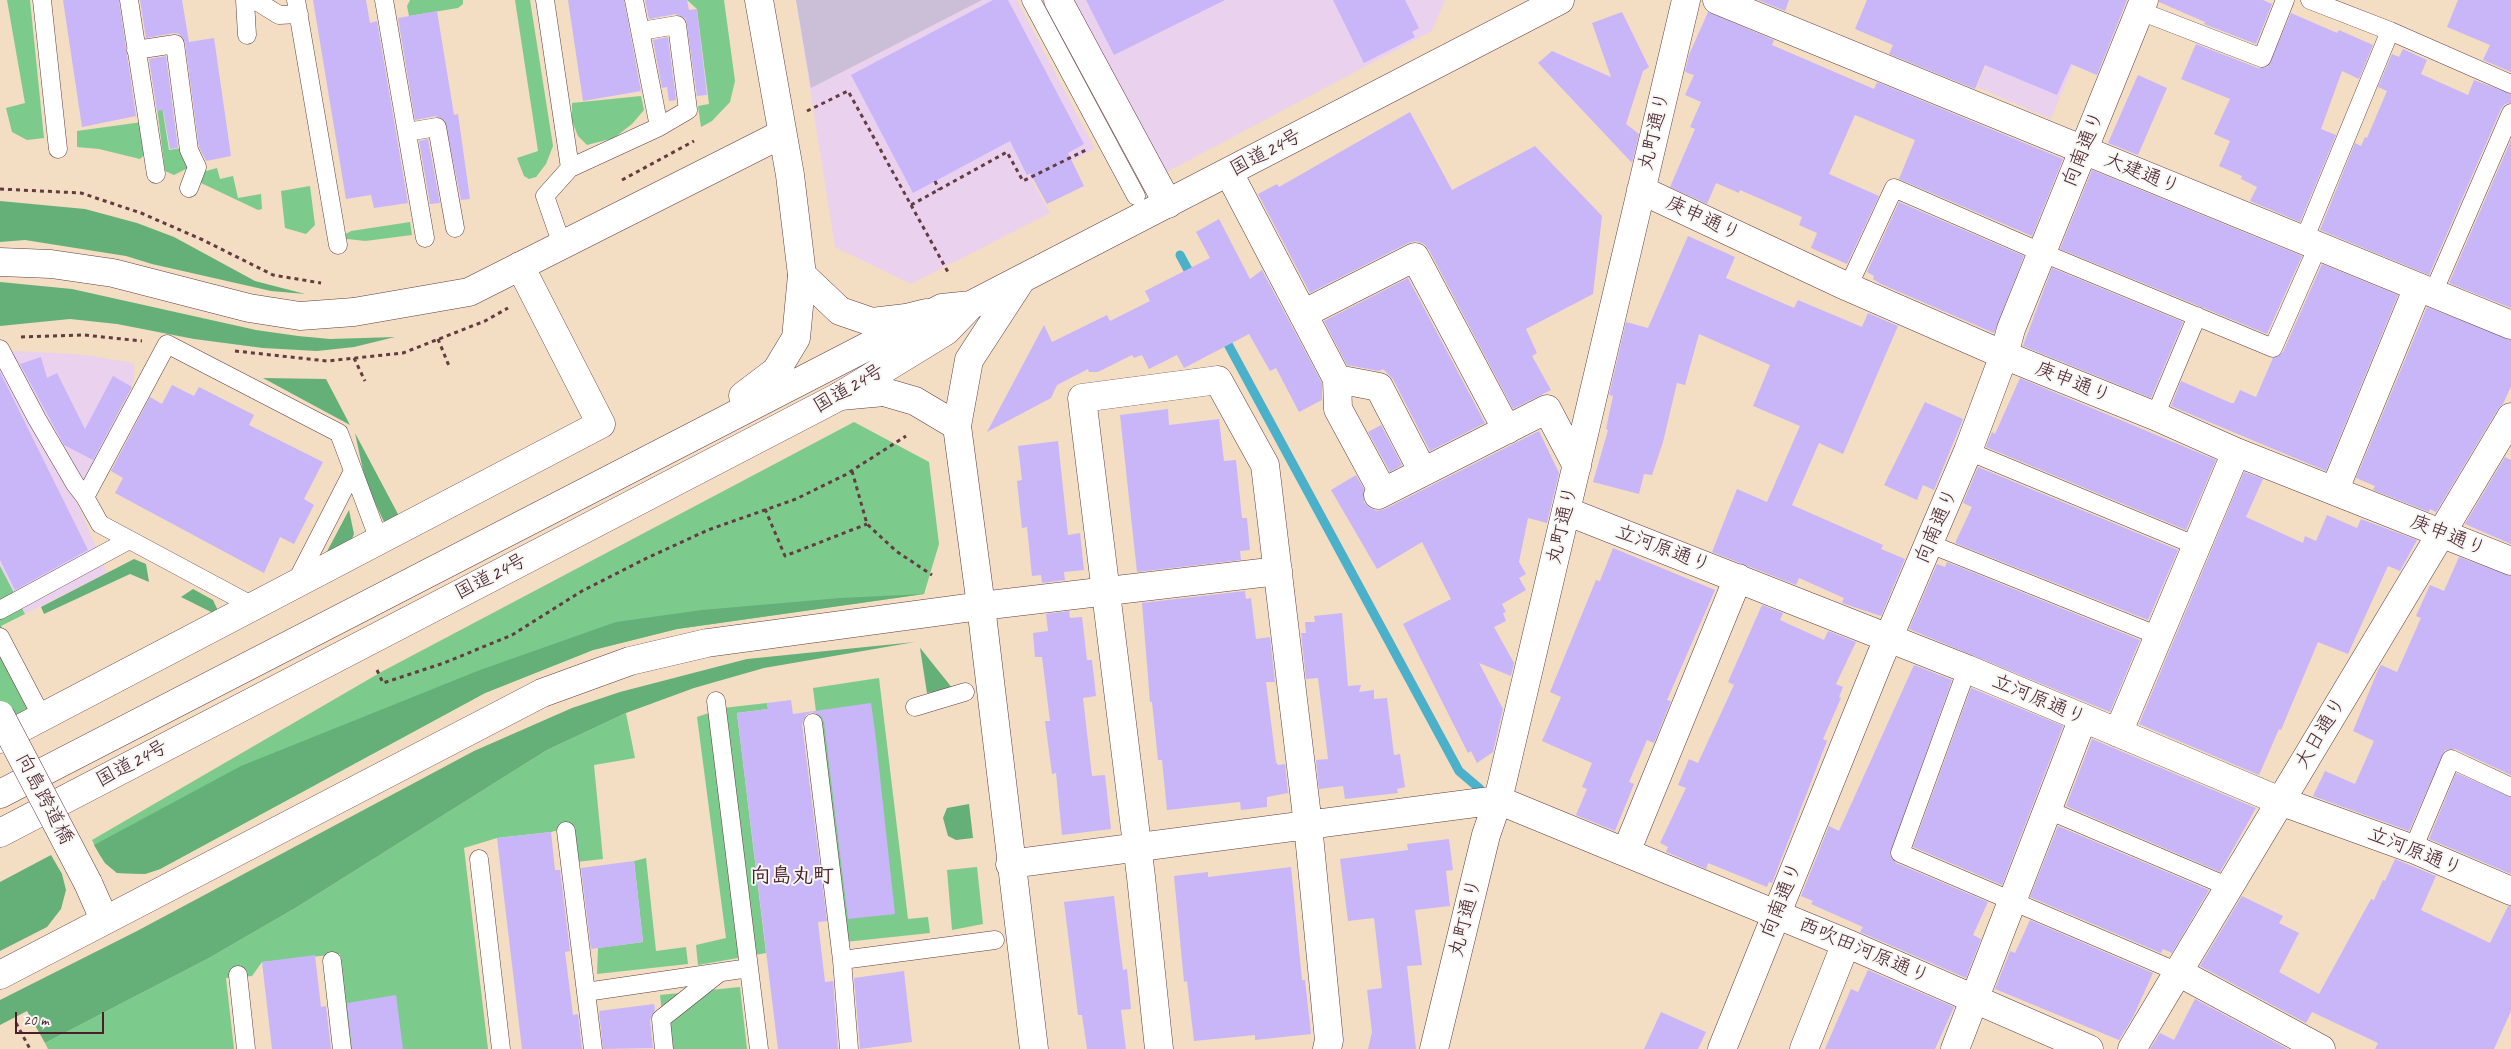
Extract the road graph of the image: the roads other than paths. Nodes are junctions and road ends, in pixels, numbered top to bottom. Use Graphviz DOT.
graph roads {
  1 [pos="42,0"];
  2 [pos="128,0"];
  3 [pos="245,0"];
  4 [pos="255,0"];
  5 [pos="384,0"];
  6 [pos="545,0"];
  7 [pos="634,0"];
  8 [pos="759,0"];
  9 [pos="1031,0"];
  10 [pos="1058,0"];
  11 [pos="1560,0"];
  12 [pos="1686,0"];
  13 [pos="1717,0"];
  14 [pos="2285,0"];
  15 [pos="2310,0"];
  16 [pos="2142,5"];
  17 [pos="297,7"];
  18 [pos="2390,30"];
  19 [pos="641,31"];
  20 [pos="247,35"];
  21 [pos="136,50"];
  22 [pos="2511,84"];
  23 [pos="2511,113"];
  24 [pos="659,128"];
  25 [pos="407,132"];
  26 [pos="782,134"];
  27 [pos="58,149"];
  28 [pos="2084,150"];
  29 [pos="570,168"];
  30 [pos="1229,173"];
  31 [pos="156,174"];
  32 [pos="189,188"];
  33 [pos="1642,190"];
  34 [pos="1136,196"];
  35 [pos="1168,204"];
  36 [pos="455,228"];
  37 [pos="425,238"];
  38 [pos="2311,243"];
  39 [pos="338,245"];
  40 [pos="562,245"];
  41 [pos="2043,253"];
  42 [pos="0,262"];
  43 [pos="520,266"];
  44 [pos="802,275"];
  45 [pos="1022,279"];
  46 [pos="1848,287"];
  47 [pos="2426,290"];
  48 [pos="971,305"];
  49 [pos="942,308"];
  50 [pos="1303,314"];
  51 [pos="2196,316"];
  52 [pos="2511,325"];
  53 [pos="0,348"];
  54 [pos="2004,355"];
  55 [pos="1337,379"];
  56 [pos="840,396"];
  57 [pos="2155,416"];
  58 [pos="2511,417"];
  59 [pos="956,426"];
  60 [pos="1507,430"];
  61 [pos="1968,451"];
  62 [pos="2236,452"];
  63 [pos="1577,466"];
  64 [pos="353,471"];
  65 [pos="1423,472"];
  66 [pos="2334,489"];
  67 [pos="85,497"];
  68 [pos="1566,511"];
  69 [pos="543,515"];
  70 [pos="2440,534"];
  71 [pos="130,540"];
  72 [pos="379,540"];
  73 [pos="1930,544"];
  74 [pos="2197,546"];
  75 [pos="2511,561"];
  76 [pos="1278,571"];
  77 [pos="1738,578"];
  78 [pos="295,584"];
  79 [pos="1106,590"];
  80 [pos="254,606"];
  81 [pos="981,606"];
  82 [pos="0,610"];
  83 [pos="2159,636"];
  84 [pos="0,637"];
  85 [pos="1888,639"];
  86 [pos="1966,669"];
  87 [pos="965,692"];
  88 [pos="716,701"];
  89 [pos="915,707"];
  90 [pos="0,715"];
  91 [pos="42,717"];
  92 [pos="2083,718"];
  93 [pos="813,723"];
  94 [pos="2118,733"];
  95 [pos="0,739"];
  96 [pos="2511,787"];
  97 [pos="0,794"];
  98 [pos="1498,800"];
  99 [pos="2280,801"];
  100 [pos="2048,810"];
  101 [pos="1308,825"];
  102 [pos="566,831"];
  103 [pos="0,833"];
  104 [pos="1138,847"];
  105 [pos="2413,849"];
  106 [pos="1626,852"];
  107 [pos="479,859"];
  108 [pos="1010,864"];
  109 [pos="2229,887"];
  110 [pos="2511,891"];
  111 [pos="2012,903"];
  112 [pos="1777,914"];
  113 [pos="104,919"];
  114 [pos="995,940"];
  115 [pos="1846,943"];
  116 [pos="842,960"];
  117 [pos="332,961"];
  118 [pos="749,968"];
  119 [pos="720,972"];
  120 [pos="2178,972"];
  121 [pos="0,975"];
  122 [pos="238,975"];
  123 [pos="586,992"];
  124 [pos="1976,998"];
  125 [pos="246,1049"];
  126 [pos="342,1049"];
  127 [pos="500,1049"];
  128 [pos="593,1049"];
  129 [pos="664,1049"];
  130 [pos="759,1049"];
  131 [pos="849,1049"];
  132 [pos="1034,1049"];
  133 [pos="1159,1049"];
  134 [pos="1327,1049"];
  135 [pos="1434,1049"];
  136 [pos="1722,1049"];
  137 [pos="1804,1049"];
  138 [pos="1955,1049"];
  139 [pos="2089,1049"];
  140 [pos="2132,1049"];
  141 [pos="2320,1049"];
  1 -- 27 [label="lane"];
  2 -- 21 [label="lane"];
  3 -- 20 [label="lane"];
  4 -- 17 [label="lane"];
  5 -- 25 [label="lane"];
  6 -- 29 [label="lane"];
  7 -- 19 [label="lane"];
  8 -- 26 [label="main road"];
  9 -- 34 [label="lane"];
  10 -- 35 [label="main road"];
  11 -- 30 [label="main road, 国道24号"];
  12 -- 33 [label="main road, 丸町通り"];
  13 -- 28 [label="main road, 大建通り"];
  14 -- 16 [label="lane"];
  15 -- 18 [label="lane"];
  16 -- 28 [label="main road, 向南通り"];
  17 -- 39 [label="lane"];
  18 -- 22 [label="lane"];
  18 -- 38 [label="lane"];
  19 -- 24 [label="lane"];
  19 -- 24 [label="lane"];
  21 -- 31 [label="lane"];
  21 -- 32 [label="lane"];
  23 -- 47 [label="lane"];
  24 -- 29 [label="lane"];
  25 -- 36 [label="lane"];
  25 -- 37 [label="lane"];
  26 -- 40 [label="main road"];
  26 -- 44 [label="main road"];
  28 -- 38 [label="main road, 大建通り"];
  28 -- 41 [label="main road, 向南通り"];
  29 -- 40 [label="lane"];
  30 -- 35 [label="main road, 国道24号"];
  30 -- 50 [label="main road"];
  33 -- 46 [label="main road, 庚申通り"];
  33 -- 63 [label="main road, 丸町通り"];
  35 -- 45 [label="main road, 国道24号"];
  38 -- 47 [label="main road, 大建通り"];
  38 -- 51 [label="lane"];
  40 -- 43 [label="main road"];
  41 -- 46 [label="lane"];
  41 -- 51 [label="lane"];
  41 -- 54 [label="main road, 向南通り"];
  42 -- 43 [label="main road"];
  43 -- 72 [label="main road"];
  44 -- 49 [label="main road"];
  44 -- 69 [label="main road"];
  45 -- 48 [label="main road, 国道24号"];
  45 -- 59 [label="main road"];
  46 -- 54 [label="main road, 庚申通り"];
  47 -- 52 [label="main road, 大建通り"];
  47 -- 66 [label="main road"];
  48 -- 49 [label="main road, 国道24号"];
  48 -- 56 [label="main road, 国道24号"];
  49 -- 69 [label="main road, 国道24号"];
  50 -- 55 [label="main road"];
  50 -- 60 [label="main road"];
  51 -- 57 [label="lane"];
  53 -- 67 [label="lane"];
  54 -- 57 [label="main road, 庚申通り"];
  54 -- 61 [label="main road, 向南通り"];
  55 -- 65 [label="main road"];
  55 -- 65 [label="main road"];
  56 -- 59 [label="main road"];
  56 -- 103 [label="main road, 国道24号"];
  57 -- 62 [label="main road, 庚申通り"];
  58 -- 70 [label="main road, 大日通り"];
  59 -- 81 [label="main road"];
  60 -- 63 [label="main road"];
  60 -- 65 [label="main road"];
  61 -- 73 [label="main road, 向南通り"];
  61 -- 74 [label="lane"];
  62 -- 66 [label="main road, 庚申通り"];
  62 -- 74 [label="main road"];
  63 -- 68 [label="main road, 丸町通り"];
  64 -- 67 [label="lane"];
  64 -- 72 [label="lane"];
  64 -- 78 [label="lane"];
  66 -- 70 [label="main road, 庚申通り"];
  67 -- 71 [label="lane"];
  68 -- 77 [label="main road, 立河原通り"];
  68 -- 98 [label="main road, 丸町通り"];
  69 -- 97 [label="main road, 国道24号"];
  70 -- 75 [label="main road, 庚申通り"];
  70 -- 99 [label="main road, 大日通り"];
  71 -- 80 [label="lane"];
  71 -- 82 [label="lane"];
  72 -- 78 [label="main road"];
  73 -- 83 [label="lane"];
  73 -- 85 [label="main road, 向南通り"];
  74 -- 83 [label="main road"];
  76 -- 79 [label="main road"];
  76 -- 79 [label="main road"];
  76 -- 101 [label="main road"];
  77 -- 85 [label="main road, 立河原通り"];
  77 -- 106 [label="main road"];
  78 -- 80 [label="main road"];
  79 -- 81 [label="main road"];
  79 -- 104 [label="main road"];
  80 -- 91 [label="main road"];
  81 -- 108 [label="main road"];
  81 -- 113 [label="main road"];
  83 -- 94 [label="main road"];
  84 -- 91 [label="lane"];
  85 -- 86 [label="main road, 立河原通り"];
  85 -- 112 [label="main road, 向南通り"];
  86 -- 92 [label="main road, 立河原通り"];
  86 -- 111 [label="lane"];
  87 -- 89 [label="lane"];
  88 -- 118 [label="lane"];
  90 -- 113 [label="main road, 向島跨道橋, bridge"];
  91 -- 95 [label="main road"];
  92 -- 94 [label="main road, 立河原通り"];
  92 -- 100 [label="main road"];
  93 -- 116 [label="lane"];
  94 -- 99 [label="main road, 立河原通り"];
  96 -- 105 [label="lane"];
  98 -- 101 [label="main road"];
  98 -- 106 [label="main road, 西吹田河原通り"];
  98 -- 135 [label="main road, 丸町通り"];
  99 -- 105 [label="main road, 立河原通り"];
  99 -- 109 [label="main road, 大日通り"];
  100 -- 109 [label="lane"];
  100 -- 111 [label="main road"];
  101 -- 104 [label="main road"];
  101 -- 134 [label="main road"];
  102 -- 123 [label="lane"];
  104 -- 108 [label="main road"];
  104 -- 133 [label="main road"];
  105 -- 110 [label="main road, 立河原通り"];
  106 -- 112 [label="main road, 西吹田河原通り"];
  107 -- 127 [label="lane"];
  108 -- 132 [label="main road"];
  109 -- 120 [label="main road, 大日通り"];
  111 -- 120 [label="lane"];
  111 -- 124 [label="main road"];
  112 -- 115 [label="main road, 西吹田河原通り"];
  112 -- 136 [label="main road, 向南通り"];
  113 -- 121 [label="main road"];
  114 -- 116 [label="lane"];
  115 -- 124 [label="main road, 西吹田河原通り"];
  115 -- 137 [label="main road"];
  116 -- 131 [label="lane"];
  117 -- 126 [label="lane"];
  118 -- 119 [label="lane"];
  118 -- 130 [label="lane"];
  119 -- 123 [label="lane"];
  119 -- 129 [label="lane"];
  120 -- 140 [label="main road, 大日通り"];
  120 -- 141 [label="main road"];
  122 -- 125 [label="lane"];
  123 -- 128 [label="lane"];
  124 -- 138 [label="main road"];
  124 -- 139 [label="main road, 西吹田河原通り"];
}
